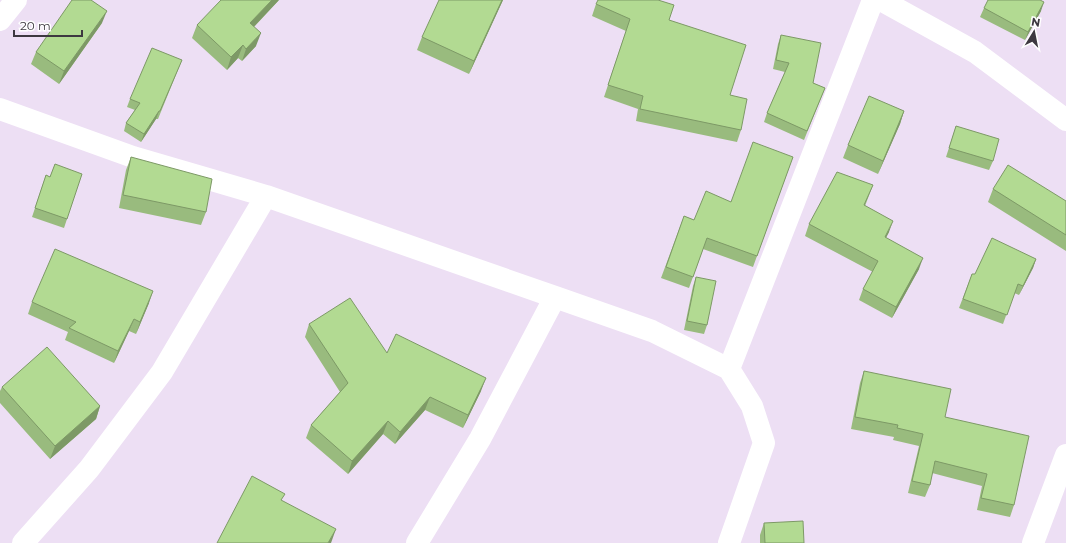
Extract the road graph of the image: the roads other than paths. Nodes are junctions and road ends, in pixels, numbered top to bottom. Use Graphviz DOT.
graph roads {
  1 [pos="16,0"];
  2 [pos="873,0"];
  3 [pos="881,0"];
  4 [pos="0,20"];
  5 [pos="0,109"];
  6 [pos="1066,120"];
  7 [pos="266,196"];
  8 [pos="555,297"];
  9 [pos="729,369"];
  10 [pos="1066,455"];
  11 [pos="23,543"];
  12 [pos="417,543"];
  13 [pos="729,543"];
  14 [pos="1033,543"];
  1 -- 4 [label="street"];
  2 -- 9 [label="street"];
  3 -- 6 [label="street"];
  5 -- 7 [label="street"];
  7 -- 8 [label="street"];
  7 -- 11 [label="street"];
  8 -- 9 [label="street"];
  8 -- 12 [label="street"];
  9 -- 13 [label="street"];
  10 -- 14 [label="street"];
}
